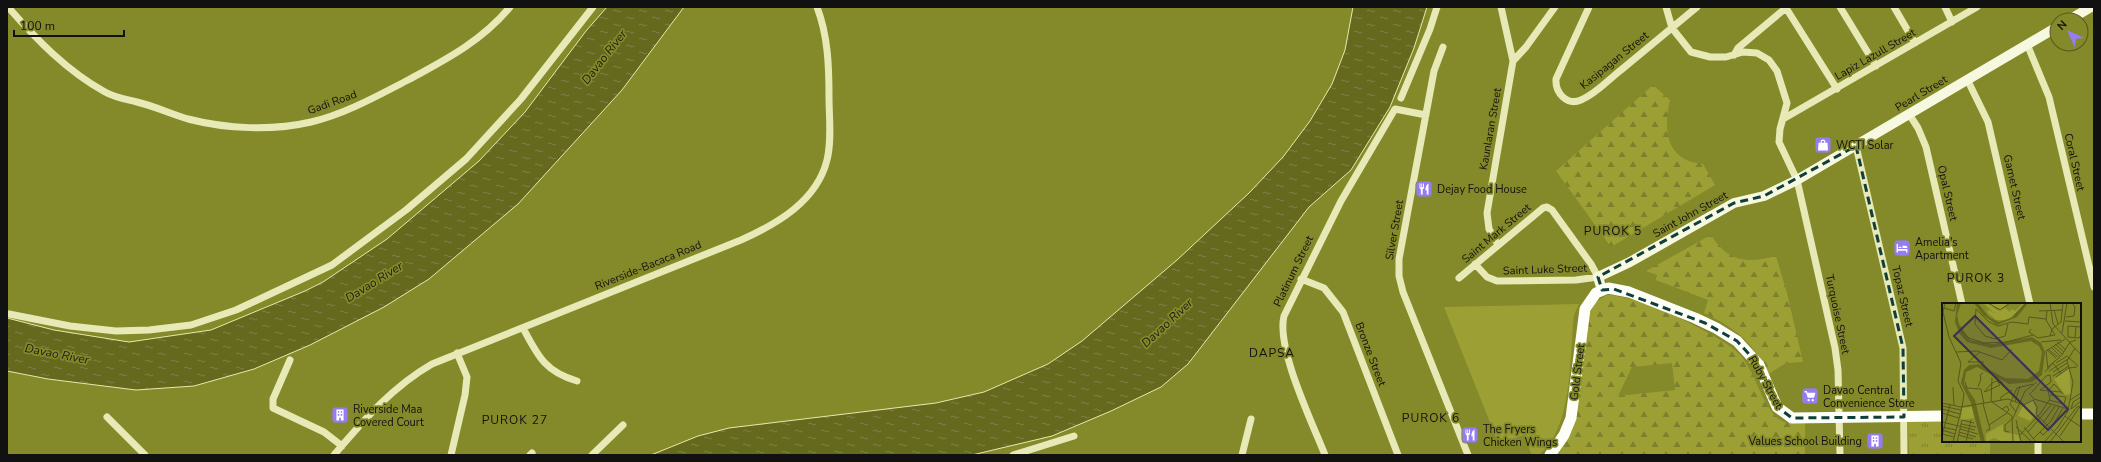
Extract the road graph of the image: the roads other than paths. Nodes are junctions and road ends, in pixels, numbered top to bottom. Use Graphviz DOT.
graph roads {
  1 [pos="8,7"];
  2 [pos="510,7"];
  3 [pos="593,7"];
  4 [pos="816,7"];
  5 [pos="1437,7"];
  6 [pos="1501,7"];
  7 [pos="1555,7"];
  8 [pos="1589,7"];
  9 [pos="1666,7"];
  10 [pos="1697,7"];
  11 [pos="1787,7"];
  12 [pos="1840,7"];
  13 [pos="1894,7"];
  14 [pos="1945,7"];
  15 [pos="1977,7"];
  16 [pos="1952,22"];
  17 [pos="1672,28"];
  18 [pos="2049,32"];
  19 [pos="1915,43"];
  20 [pos="2027,44"];
  21 [pos="1443,47"];
  22 [pos="1734,55"];
  23 [pos="1513,61"];
  24 [pos="1876,66"];
  25 [pos="1967,79"];
  26 [pos="1837,89"];
  27 [pos="1401,98"];
  28 [pos="1426,114"];
  29 [pos="1908,114"];
  30 [pos="1783,119"];
  31 [pos="1856,146"];
  32 [pos="1797,180"];
  33 [pos="1498,245"];
  34 [pos="1476,264"];
  35 [pos="1598,277"];
  36 [pos="1301,278"];
  37 [pos="1459,278"];
  38 [pos="2094,287"];
  39 [pos="1602,290"];
  40 [pos="1962,303"];
  41 [pos="2030,303"];
  42 [pos="9,314"];
  43 [pos="523,328"];
  44 [pos="457,353"];
  45 [pos="290,360"];
  46 [pos="577,381"];
  47 [pos="2081,414"];
  48 [pos="2094,414"];
  49 [pos="1942,416"];
  50 [pos="107,417"];
  51 [pos="1904,417"];
  52 [pos="1839,418"];
  53 [pos="1251,419"];
  54 [pos="623,426"];
  55 [pos="1074,436"];
  56 [pos="2038,442"];
  57 [pos="342,446"];
  58 [pos="145,455"];
  59 [pos="334,455"];
  60 [pos="451,455"];
  61 [pos="592,455"];
  62 [pos="1012,455"];
  63 [pos="1242,455"];
  64 [pos="1324,455"];
  65 [pos="1398,455"];
  66 [pos="1468,455"];
  67 [pos="1550,455"];
  68 [pos="1840,455"];
  69 [pos="1904,455"];
  70 [pos="2038,455"];
  1 -- 2 [label="street, Gadi Road"];
  3 -- 42 [label="street"];
  4 -- 43 [label="street, Riverside-Bacaca Road"];
  5 -- 27 [label="street"];
  6 -- 23 [label="street"];
  7 -- 23 [label="street"];
  8 -- 17 [label="street, Kasipagan Street"];
  9 -- 17 [label="street"];
  10 -- 17 [label="street, Kasipagan Street"];
  11 -- 22 [label="street"];
  11 -- 26 [label="street"];
  12 -- 24 [label="street"];
  13 -- 19 [label="street"];
  14 -- 16 [label="street"];
  15 -- 16 [label="street, Lapiz Lazull Street"];
  16 -- 19 [label="street, Lapiz Lazull Street"];
  17 -- 22 [label="street, Turquoise Street"];
  18 -- 20 [label="street, Pearl Street"];
  19 -- 24 [label="street, Lapiz Lazull Street"];
  20 -- 25 [label="street, Pearl Street"];
  20 -- 38 [label="street, Coral Street"];
  21 -- 28 [label="street, Silver Street"];
  22 -- 30 [label="street, Turquoise Street"];
  23 -- 33 [label="street, Kaunlaran Street"];
  24 -- 26 [label="street, Lapiz Lazull Street"];
  25 -- 29 [label="street, Pearl Street"];
  25 -- 41 [label="street, Garnet Street"];
  26 -- 30 [label="street, Lapiz Lazull Street"];
  28 -- 36 [label="street, Platinum Street"];
  28 -- 66 [label="street, Silver Street"];
  29 -- 31 [label="street, Pearl Street"];
  29 -- 40 [label="street, Opal Street"];
  30 -- 32 [label="street, Turquoise Street"];
  31 -- 32 [label="street, Pearl Street"];
  31 -- 51 [label="street, Topaz Street"];
  32 -- 35 [label="street, Saint John Street"];
  32 -- 52 [label="street, Turquoise Street"];
  33 -- 34 [label="street, Saint Mark Street"];
  33 -- 35 [label="street, Saint Mark Street"];
  34 -- 35 [label="street, Saint Luke Street"];
  34 -- 37 [label="street, Saint Mark Street"];
  35 -- 39 [label="street"];
  36 -- 64 [label="street, Platinum Street"];
  36 -- 65 [label="street, Bronze Street"];
  39 -- 52 [label="main road, Ruby Street"];
  39 -- 67 [label="main road, Gold Street"];
  43 -- 44 [label="street, Riverside-Bacaca Road"];
  43 -- 46 [label="street"];
  44 -- 57 [label="street, Riverside-Bacaca Road"];
  44 -- 60 [label="street"];
  45 -- 57 [label="street"];
  47 -- 48 [label="main road"];
  49 -- 51 [label="main road, Ruby Street"];
  50 -- 58 [label="street"];
  51 -- 52 [label="main road, Ruby Street"];
  51 -- 69 [label="street, Topaz Street"];
  52 -- 68 [label="street, Turquoise Street"];
  53 -- 63 [label="street"];
  54 -- 61 [label="street"];
  55 -- 62 [label="street"];
  56 -- 70 [label="street"];
  57 -- 59 [label="street, Riverside-Bacaca Road"];
}
